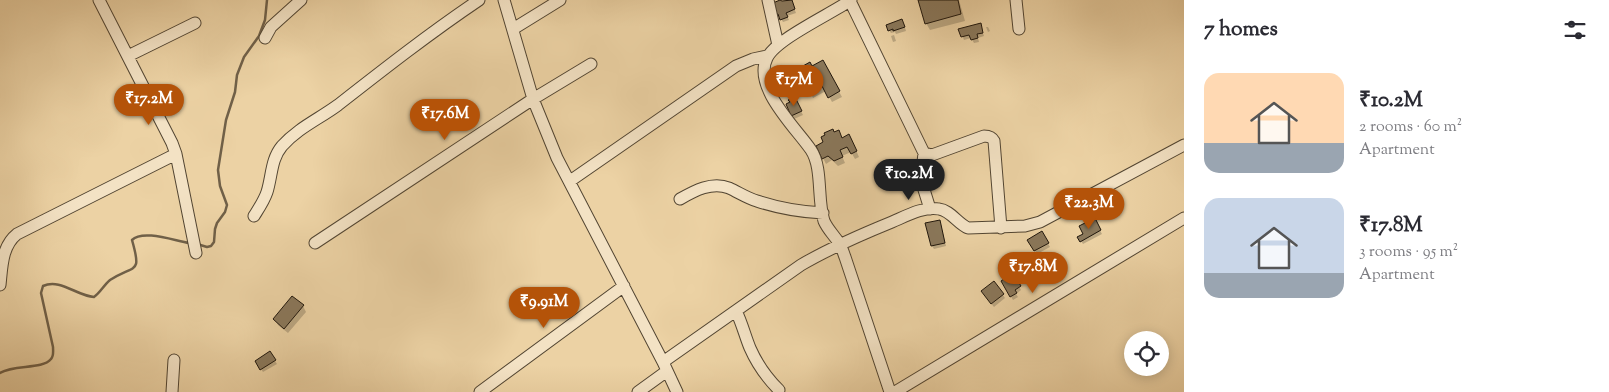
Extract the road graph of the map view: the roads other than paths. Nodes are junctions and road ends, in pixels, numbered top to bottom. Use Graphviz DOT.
graph roads {
  1 [pos="99,0"];
  2 [pos="301,0"];
  3 [pos="479,0"];
  4 [pos="504,0"];
  5 [pos="560,0"];
  6 [pos="768,0"];
  7 [pos="850,0"];
  8 [pos="1016,0"];
  9 [pos="195,23"];
  10 [pos="513,29"];
  11 [pos="1019,29"];
  12 [pos="264,38"];
  13 [pos="778,44"];
  14 [pos="128,56"];
  15 [pos="767,56"];
  16 [pos="591,64"];
  17 [pos="533,99"];
  18 [pos="1184,145"];
  19 [pos="924,153"];
  20 [pos="176,154"];
  21 [pos="570,181"];
  22 [pos="680,199"];
  23 [pos="930,209"];
  24 [pos="823,213"];
  25 [pos="254,216"];
  26 [pos="1184,218"];
  27 [pos="1000,228"];
  28 [pos="314,243"];
  29 [pos="840,244"];
  30 [pos="196,253"];
  31 [pos="0,285"];
  32 [pos="624,286"];
  33 [pos="736,311"];
  34 [pos="174,360"];
  35 [pos="665,366"];
  36 [pos="779,390"];
  37 [pos="172,392"];
  38 [pos="480,392"];
  39 [pos="638,392"];
  40 [pos="677,392"];
  41 [pos="890,392"];
  42 [pos="895,392"];
  1 -- 14 [label="street"];
  2 -- 12 [label="street"];
  3 -- 25 [label="street"];
  4 -- 10 [label="street"];
  5 -- 10 [label="street"];
  6 -- 13 [label="street"];
  7 -- 13 [label="street"];
  7 -- 19 [label="street"];
  8 -- 11 [label="street"];
  9 -- 14 [label="street"];
  10 -- 17 [label="street"];
  13 -- 15 [label="street"];
  14 -- 20 [label="street"];
  15 -- 21 [label="street"];
  15 -- 24 [label="street"];
  16 -- 17 [label="street"];
  17 -- 21 [label="street"];
  17 -- 28 [label="street"];
  18 -- 27 [label="street"];
  19 -- 23 [label="street"];
  19 -- 27 [label="street"];
  20 -- 30 [label="street"];
  20 -- 31 [label="street"];
  21 -- 32 [label="street"];
  22 -- 24 [label="street"];
  23 -- 27 [label="street"];
  23 -- 29 [label="street"];
  24 -- 29 [label="street"];
  26 -- 42 [label="street"];
  29 -- 33 [label="street"];
  29 -- 41 [label="street"];
  32 -- 35 [label="street"];
  32 -- 38 [label="street"];
  33 -- 35 [label="street"];
  33 -- 36 [label="street"];
  34 -- 37 [label="street"];
  35 -- 39 [label="street"];
  35 -- 40 [label="street"];
}
